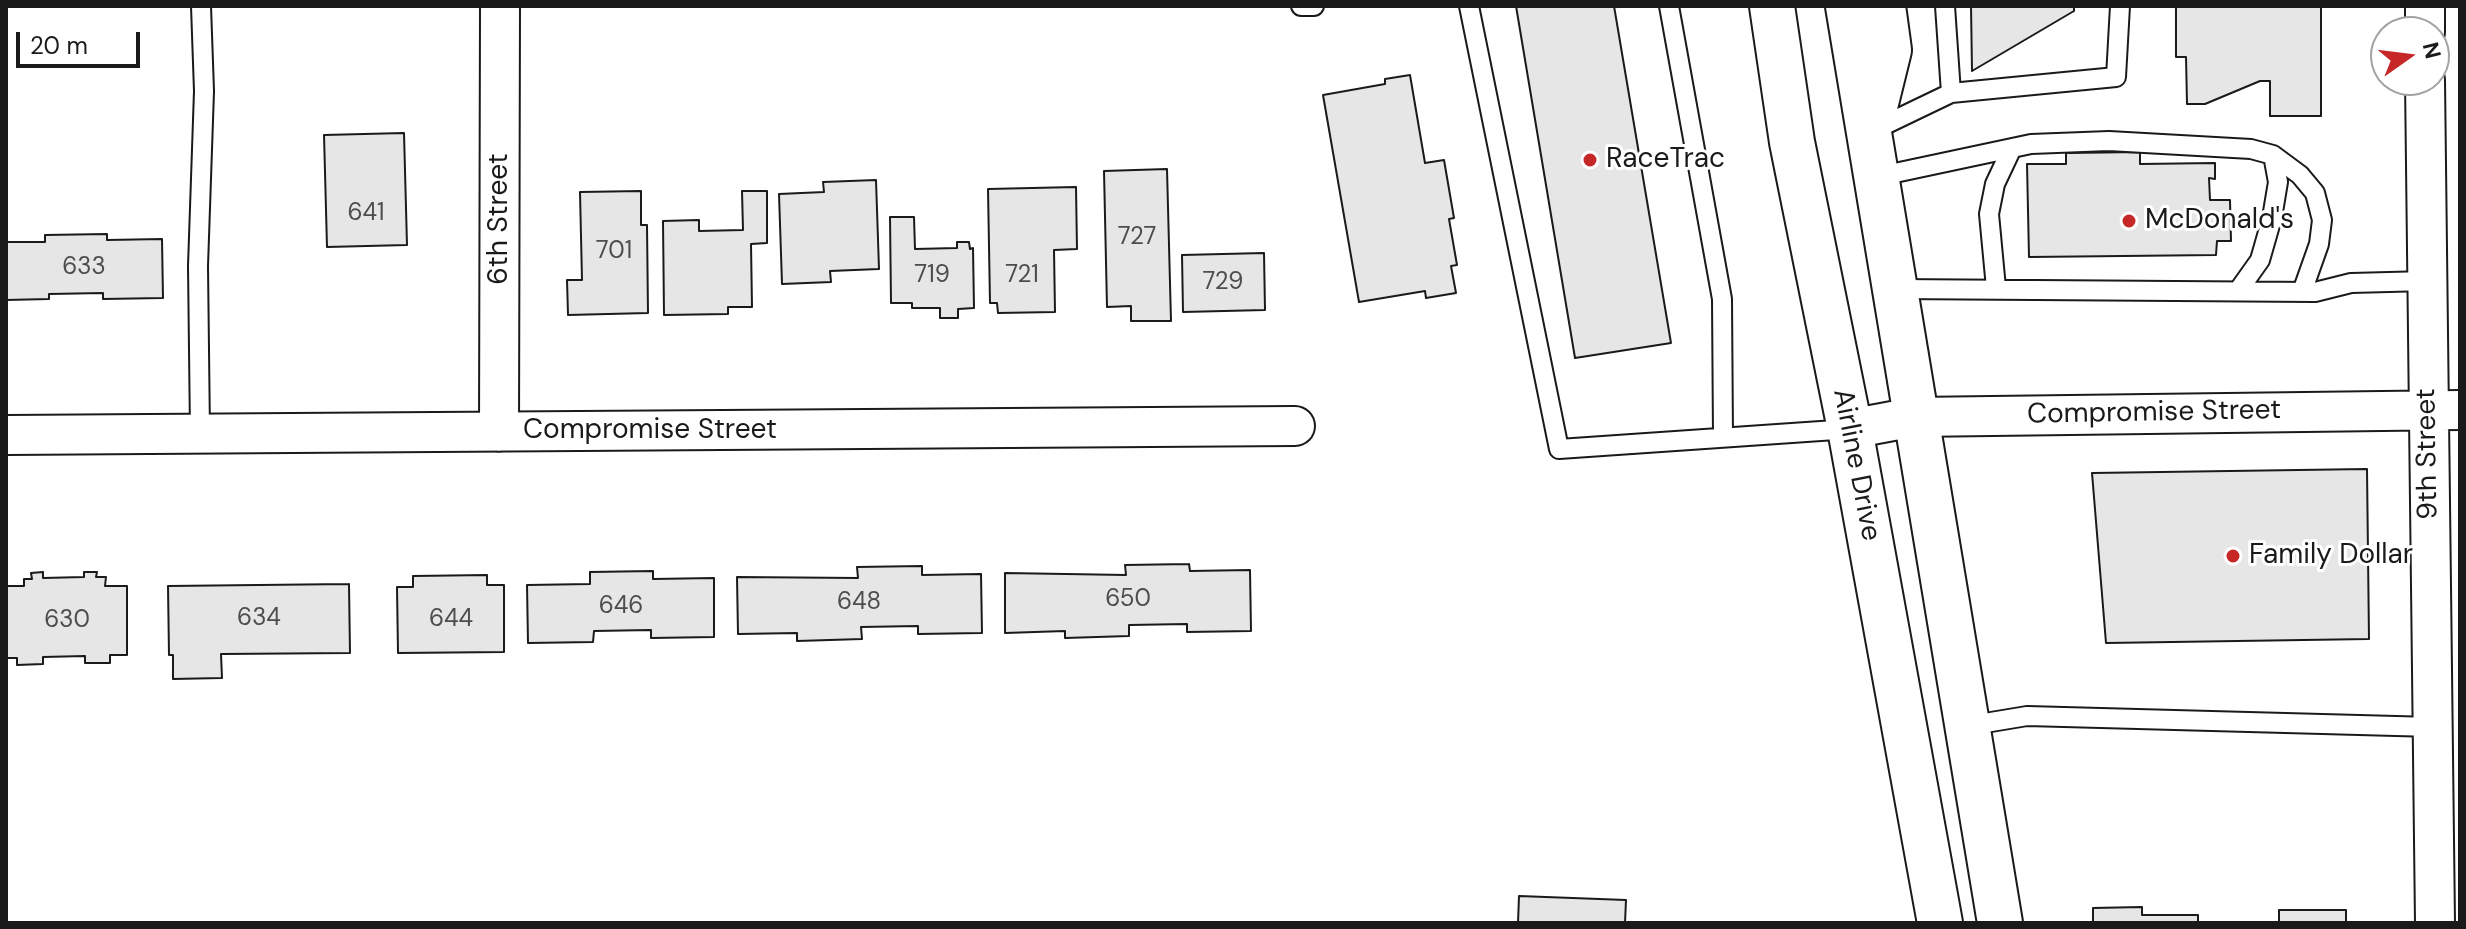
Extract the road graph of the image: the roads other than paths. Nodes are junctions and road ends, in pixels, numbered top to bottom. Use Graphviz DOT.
graph roads {
  1 [pos="201,6"];
  2 [pos="500,6"];
  3 [pos="1301,6"];
  4 [pos="1314,6"];
  5 [pos="1469,6"];
  6 [pos="1669,6"];
  7 [pos="1772,6"];
  8 [pos="1848,6"];
  9 [pos="1883,6"];
  10 [pos="1945,6"];
  11 [pos="2120,6"];
  12 [pos="1951,93"];
  13 [pos="2425,96"];
  14 [pos="1868,132"];
  15 [pos="2012,148"];
  16 [pos="2273,155"];
  17 [pos="1876,177"];
  18 [pos="2427,281"];
  19 [pos="1996,288"];
  20 [pos="1894,289"];
  21 [pos="2238,291"];
  22 [pos="2302,292"];
  23 [pos="2444,410"];
  24 [pos="1914,417"];
  25 [pos="1295,426"];
  26 [pos="1850,429"];
  27 [pos="499,432"];
  28 [pos="200,433"];
  29 [pos="6,435"];
  30 [pos="1723,437"];
  31 [pos="1967,726"];
  32 [pos="2433,727"];
  33 [pos="1940,923"];
  34 [pos="2000,923"];
  35 [pos="2435,923"];
  1 -- 28 [label="lane"];
  2 -- 27 [label="street, 6th Street"];
  3 -- 4 [label="lane"];
  5 -- 30 [label="lane"];
  6 -- 30 [label="lane"];
  7 -- 26 [label="highway, Airline Drive"];
  8 -- 14 [label="highway"];
  9 -- 14 [label="highway"];
  10 -- 12 [label="lane"];
  11 -- 12 [label="lane"];
  12 -- 14 [label="lane"];
  13 -- 18 [label="street, 9th Street"];
  14 -- 17 [label="highway"];
  15 -- 16 [label="lane"];
  15 -- 17 [label="lane"];
  15 -- 19 [label="lane"];
  16 -- 21 [label="lane"];
  16 -- 22 [label="lane"];
  17 -- 20 [label="highway"];
  18 -- 22 [label="lane"];
  18 -- 23 [label="street, 9th Street"];
  19 -- 20 [label="lane"];
  19 -- 21 [label="lane"];
  20 -- 24 [label="highway"];
  21 -- 22 [label="lane"];
  23 -- 24 [label="street, Compromise Street"];
  23 -- 32 [label="street, 9th Street"];
  24 -- 26 [label="street, Compromise Street"];
  24 -- 31 [label="highway"];
  25 -- 27 [label="street, Compromise Street"];
  26 -- 30 [label="lane"];
  26 -- 33 [label="highway, Airline Drive"];
  27 -- 28 [label="street, Compromise Street"];
  28 -- 29 [label="street, Compromise Street"];
  31 -- 32 [label="lane"];
  31 -- 34 [label="highway"];
  32 -- 35 [label="street, 9th Street"];
}
